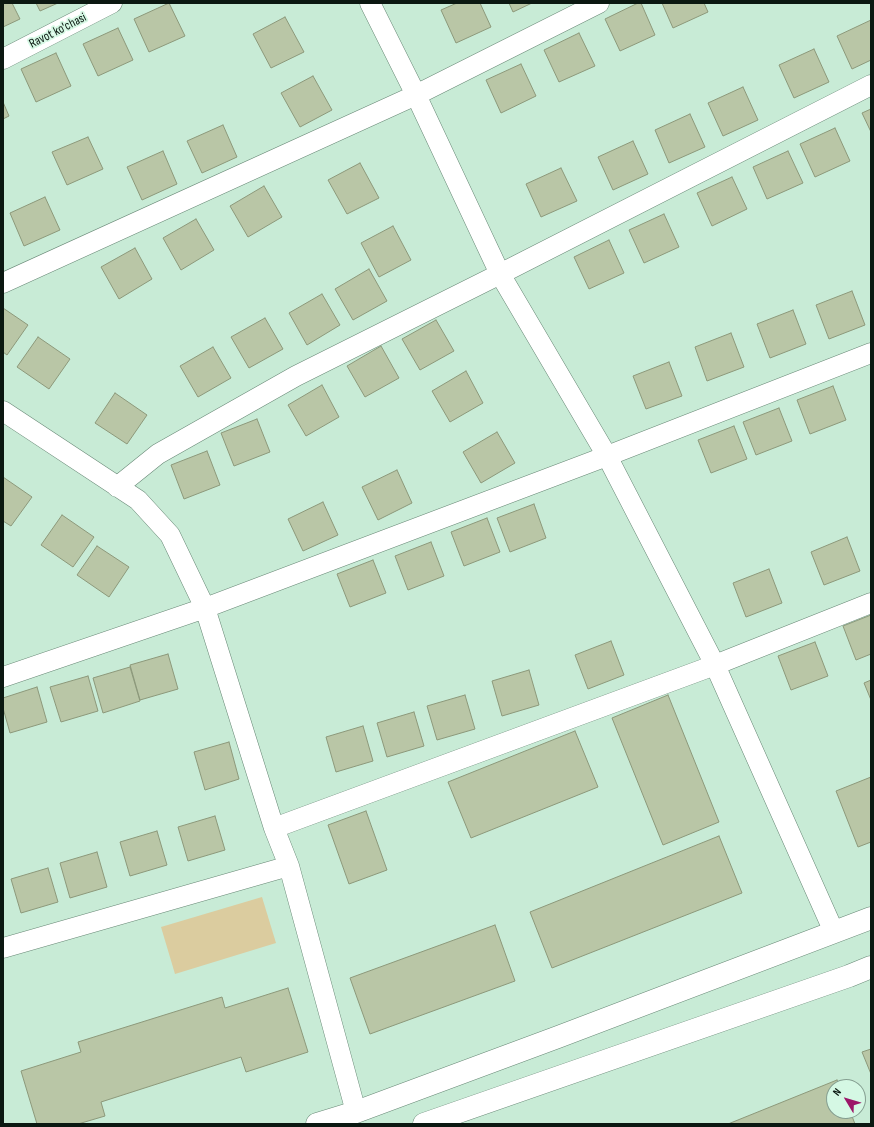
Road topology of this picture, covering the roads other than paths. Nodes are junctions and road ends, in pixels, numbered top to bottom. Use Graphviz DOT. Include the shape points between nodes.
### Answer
graph roads {
  1 [pos="112,3"];
  2 [pos="370,3"];
  3 [pos="599,3"];
  4 [pos="3,59"];
  5 [pos="871,84"];
  6 [pos="416,95"];
  7 [pos="500,274"];
  8 [pos="3,283"];
  9 [pos="871,353"];
  10 [pos="3,412"];
  11 [pos="607,456"];
  12 [pos="117,487"];
  13 [pos="871,603"];
  14 [pos="205,608"];
  15 [pos="715,666"];
  16 [pos="3,677"];
  17 [pos="274,828"];
  18 [pos="289,866"];
  19 [pos="871,918"];
  20 [pos="834,932"];
  21 [pos="3,948"];
  22 [pos="871,967"];
  23 [pos="356,1112"];
  24 [pos="318,1124"];
  25 [pos="424,1124"];
  1 -- 4 [label="street, Ravot ko'chasi"];
  2 -- 6 [label="street"];
  3 -- 6 [label="street"];
  5 -- 7 [label="street"];
  6 -- 7 [label="street"];
  6 -- 8 [label="street"];
  7 -- 11 [label="street"];
  7 -- 12 [label="street" via="296,376 158,454"];
  9 -- 11 [label="street"];
  10 -- 12 [label="street"];
  11 -- 14 [label="street"];
  11 -- 15 [label="street"];
  12 -- 14 [label="street" via="138,500 170,535"];
  13 -- 15 [label="street"];
  14 -- 16 [label="street"];
  14 -- 17 [label="street"];
  15 -- 17 [label="street"];
  15 -- 20 [label="street"];
  17 -- 18 [label="street"];
  18 -- 21 [label="street"];
  18 -- 23 [label="street"];
  19 -- 20 [label="main road"];
  20 -- 23 [label="main road"];
  22 -- 25 [label="main road"];
  23 -- 24 [label="main road"];
}
